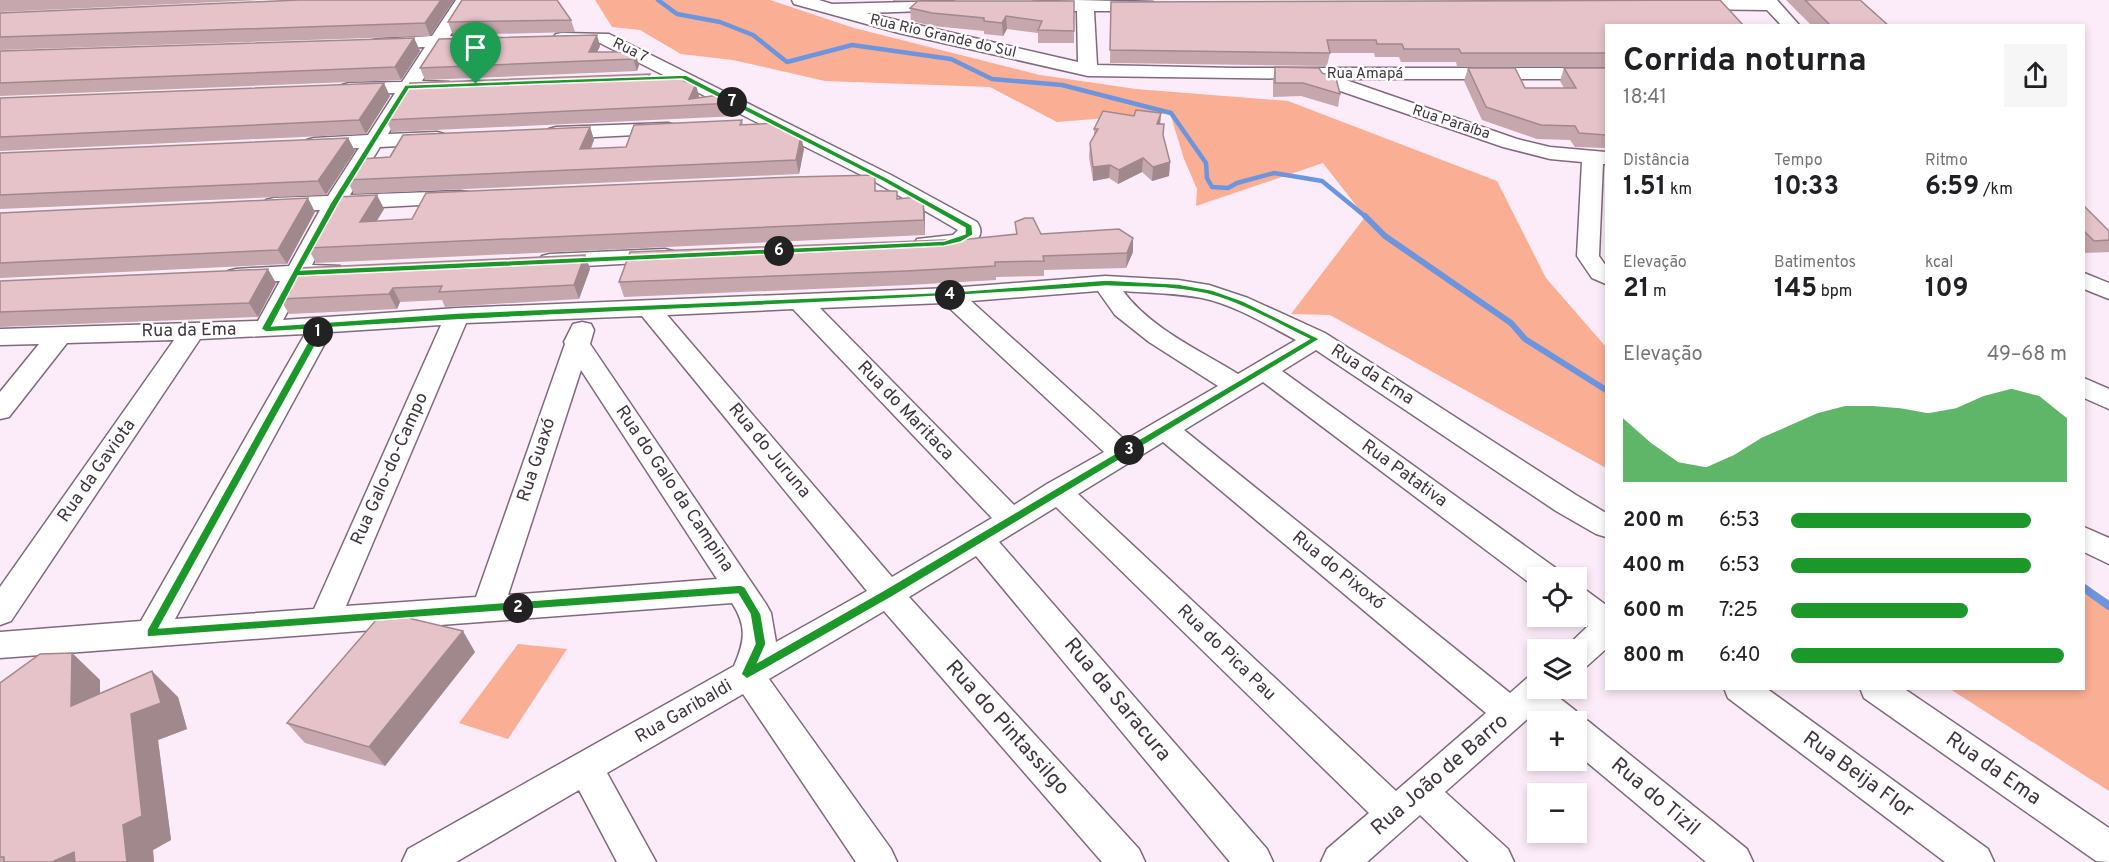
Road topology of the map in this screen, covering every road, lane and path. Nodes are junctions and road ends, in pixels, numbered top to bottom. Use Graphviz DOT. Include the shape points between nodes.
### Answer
graph roads {
  1 [pos="464,0"];
  2 [pos="800,0"];
  3 [pos="1770,2"];
  4 [pos="1085,3"];
  5 [pos="1677,5"];
  6 [pos="970,6"];
  7 [pos="1016,6"];
  8 [pos="1168,6"];
  9 [pos="829,9"];
  10 [pos="1790,24"];
  11 [pos="545,39"];
  12 [pos="487,40"];
  13 [pos="438,42"];
  14 [pos="367,44"];
  15 [pos="1088,70"];
  16 [pos="1605,73"];
  17 [pos="1312,74"];
  18 [pos="683,77"];
  19 [pos="637,78"];
  20 [pos="465,85"];
  21 [pos="407,87"];
  22 [pos="335,90"];
  23 [pos="774,124"];
  24 [pos="739,126"];
  25 [pos="692,128"];
  26 [pos="538,134"];
  27 [pos="456,138"];
  28 [pos="374,141"];
  29 [pos="291,145"];
  30 [pos="1600,158"];
  31 [pos="884,179"];
  32 [pos="837,181"];
  33 [pos="478,196"];
  34 [pos="335,202"];
  35 [pos="251,206"];
  36 [pos="909,245"];
  37 [pos="684,255"];
  38 [pos="531,262"];
  39 [pos="354,270"];
  40 [pos="295,273"];
  41 [pos="1605,276"];
  42 [pos="212,277"];
  43 [pos="2085,280"];
  44 [pos="1106,283"];
  45 [pos="2109,292"];
  46 [pos="950,295"];
  47 [pos="799,301"];
  48 [pos="649,309"];
  49 [pos="590,312"];
  50 [pos="457,316"];
  51 [pos="322,326"];
  52 [pos="266,329"];
  53 [pos="194,330"];
  54 [pos="60,334"];
  55 [pos="0,337"];
  56 [pos="1316,339"];
  57 [pos="576,342"];
  58 [pos="1263,370"];
  59 [pos="1236,385"];
  60 [pos="2085,388"];
  61 [pos="2109,400"];
  62 [pos="0,410"];
  63 [pos="1165,429"];
  64 [pos="1122,453"];
  65 [pos="1057,492"];
  66 [pos="1011,520"];
  67 [pos="1605,525"];
  68 [pos="979,539"];
  69 [pos="2085,539"];
  70 [pos="2109,552"];
  71 [pos="1531,567"];
  72 [pos="741,590"];
  73 [pos="888,594"];
  74 [pos="1587,608"];
  75 [pos="488,610"];
  76 [pos="0,612"];
  77 [pos="1605,621"];
  78 [pos="324,622"];
  79 [pos="1605,631"];
  80 [pos="151,633"];
  81 [pos="0,645"];
  82 [pos="1587,646"];
  83 [pos="747,674"];
  84 [pos="1743,690"];
  85 [pos="1879,690"];
  86 [pos="1527,699"];
  87 [pos="1546,711"];
  88 [pos="1587,741"];
  89 [pos="586,769"];
  90 [pos="1408,804"];
  91 [pos="2109,849"];
  92 [pos="422,862"];
  93 [pos="637,862"];
  94 [pos="878,862"];
  95 [pos="1126,862"];
  96 [pos="1254,862"];
  97 [pos="1340,862"];
  98 [pos="1495,862"];
  99 [pos="1734,862"];
  100 [pos="1975,862"];
  1 -- 13 [label="street"];
  2 -- 9 [label="street, Rua Rio Grande do Sul"];
  3 -- 5 [label="street"];
  3 -- 10 [label="street"];
  4 -- 7 [label="street"];
  4 -- 8 [label="street"];
  4 -- 15 [label="street"];
  6 -- 9 [label="street"];
  9 -- 15 [label="street, Rua Rio Grande do Sul"];
  11 -- 18 [label="street, Rua 7" via="603,38"];
  12 -- 13 [label="street"];
  13 -- 14 [label="street"];
  13 -- 21 [label="street"];
  15 -- 17 [label="street, Rua Amapá"];
  16 -- 17 [label="street, Rua Amapá"];
  17 -- 30 [label="street, Rua Paraíba" via="1510,143 1550,153"];
  18 -- 19 [label="street"];
  18 -- 23 [label="street, Rua 7"];
  20 -- 21 [label="street"];
  21 -- 22 [label="street"];
  21 -- 28 [label="street"];
  23 -- 24 [label="street"];
  23 -- 31 [label="street, Rua 7"];
  25 -- 26 [label="street"];
  27 -- 28 [label="street"];
  28 -- 29 [label="street"];
  28 -- 34 [label="street"];
  30 -- 41 [label="street" via="1588,256"];
  31 -- 32 [label="street"];
  31 -- 36 [label="street, Rua 7" via="969,227 969,235 958,241"];
  33 -- 34 [label="street"];
  34 -- 35 [label="street"];
  34 -- 40 [label="street"];
  37 -- 38 [label="street"];
  39 -- 40 [label="street"];
  40 -- 42 [label="street"];
  40 -- 52 [label="street"];
  43 -- 45 [label="street"];
  44 -- 46 [label="street, Rua da Ema"];
  44 -- 56 [label="street, Rua da Ema" via="1209,292"];
  44 -- 59 [label="street" via="1124,310"];
  46 -- 47 [label="street, Rua da Ema"];
  46 -- 64 [label="street"];
  47 -- 48 [label="street, Rua da Ema"];
  47 -- 66 [label="street, Rua do Maritaca"];
  48 -- 49 [label="street, Rua da Ema"];
  48 -- 73 [label="street, Rua do Juruna"];
  49 -- 50 [label="street, Rua da Ema"];
  49 -- 57 [label="street, Rua Guaxó"];
  50 -- 51 [label="street, Rua da Ema"];
  50 -- 78 [label="street, Rua Galo-do-Campo"];
  51 -- 52 [label="street, Rua da Ema"];
  51 -- 80 [label="street"];
  52 -- 53 [label="street, Rua da Ema"];
  53 -- 54 [label="street, Rua da Ema"];
  53 -- 76 [label="street, Rua da Gaviota"];
  54 -- 55 [label="street, Rua da Ema"];
  54 -- 62 [label="street"];
  56 -- 58 [label="street, Rua Garibaldi"];
  56 -- 67 [label="street, Rua da Ema"];
  57 -- 72 [label="street, Rua do Galo da Campina"];
  57 -- 75 [label="street, Rua Guaxó"];
  58 -- 59 [label="street, Rua Garibaldi"];
  58 -- 71 [label="street, Rua Patativa"];
  59 -- 63 [label="street, Rua Garibaldi"];
  60 -- 61 [label="street"];
  63 -- 64 [label="street, Rua Garibaldi"];
  63 -- 86 [label="street, Rua do Pixoxó"];
  64 -- 65 [label="street, Rua Garibaldi"];
  65 -- 66 [label="street, Rua Garibaldi"];
  65 -- 90 [label="street, Rua do Pica Pau"];
  66 -- 68 [label="street, Rua Garibaldi"];
  68 -- 73 [label="street, Rua Garibaldi"];
  68 -- 96 [label="street, Rua da Saracura"];
  69 -- 70 [label="street"];
  72 -- 75 [label="street"];
  72 -- 83 [label="street, Rua do Galo da Campina" via="755,614 760,644"];
  73 -- 83 [label="street, Rua Garibaldi"];
  73 -- 95 [label="street, Rua do Pintassilgo"];
  74 -- 77 [label="street"];
  75 -- 78 [label="street"];
  78 -- 80 [label="street"];
  79 -- 82 [label="street"];
  80 -- 81 [label="street"];
  83 -- 89 [label="street, Rua Garibaldi"];
  83 -- 94 [label="street"];
  84 -- 100 [label="street, Rua Beija Flor"];
  85 -- 91 [label="street, Rua da Ema"];
  86 -- 87 [label="street"];
  86 -- 90 [label="street, Rua João de Barro"];
  88 -- 99 [label="street, Rua do Tizil"];
  89 -- 92 [label="street, Rua Garibaldi"];
  89 -- 93 [label="street"];
  90 -- 97 [label="street, Rua João de Barro"];
  90 -- 98 [label="street, Rua do Pica Pau"];
}
